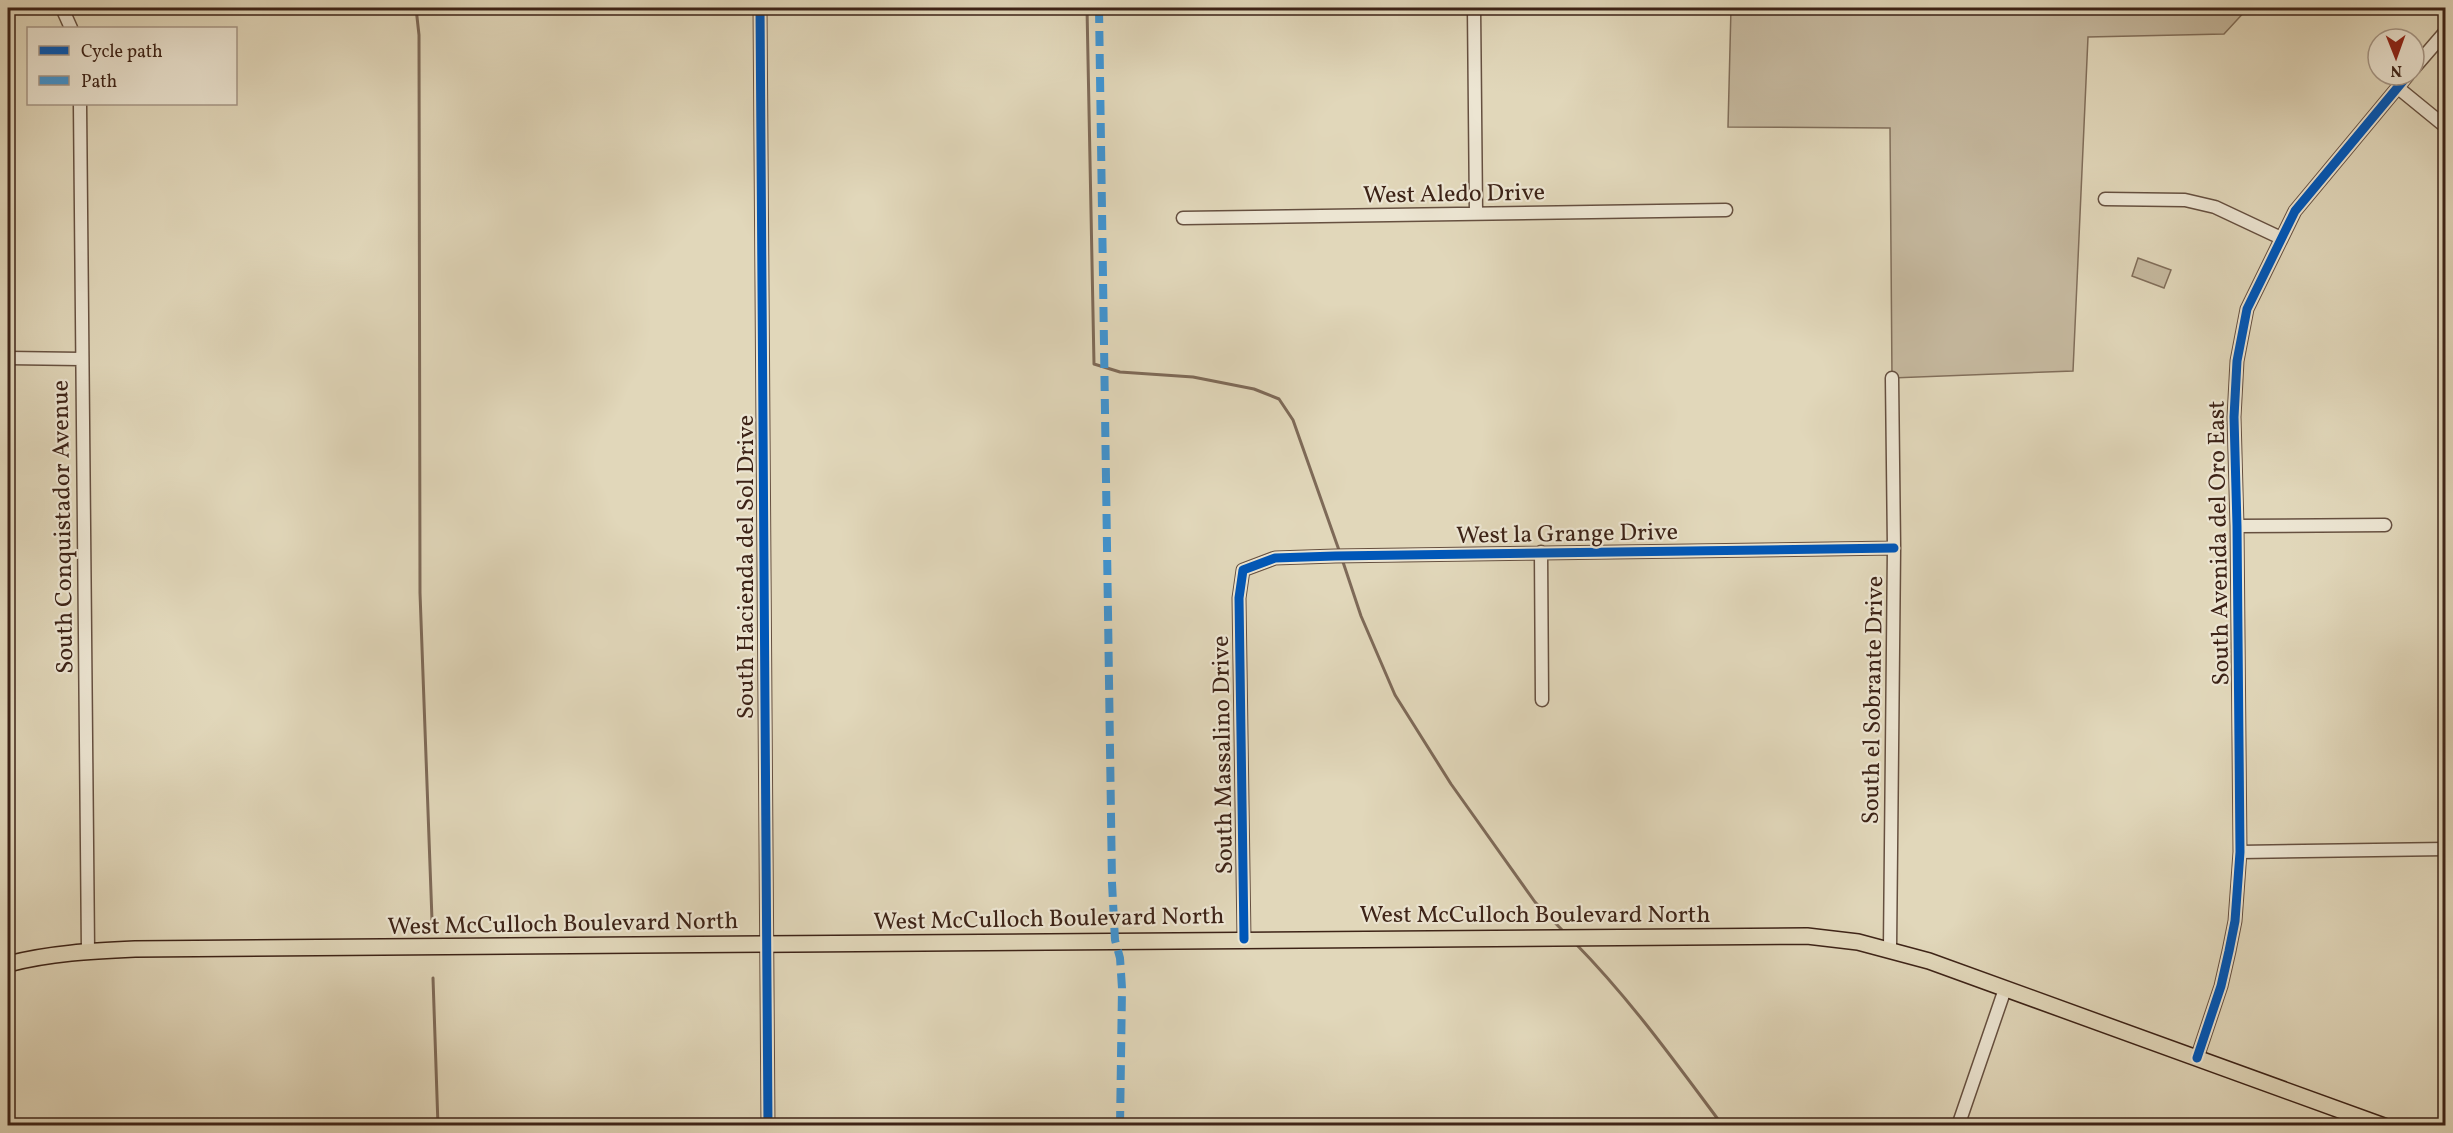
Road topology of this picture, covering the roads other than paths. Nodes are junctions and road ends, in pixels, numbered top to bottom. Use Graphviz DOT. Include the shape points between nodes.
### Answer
graph roads {
  1 [pos="62,8"];
  2 [pos="760,8"];
  3 [pos="1474,8"];
  4 [pos="71,27"];
  5 [pos="2445,32"];
  6 [pos="2426,54"];
  7 [pos="2397,87"];
  8 [pos="80,105"];
  9 [pos="2445,127"];
  10 [pos="2105,199"];
  11 [pos="1726,210"];
  12 [pos="1476,213"];
  13 [pos="1183,218"];
  14 [pos="2281,238"];
  15 [pos="8,358"];
  16 [pos="81,358"];
  17 [pos="1892,378"];
  18 [pos="2385,525"];
  19 [pos="2237,526"];
  20 [pos="1894,548"];
  21 [pos="1541,552"];
  22 [pos="1243,570"];
  23 [pos="1542,700"];
  24 [pos="2445,849"];
  25 [pos="2240,852"];
  26 [pos="1244,939"];
  27 [pos="767,944"];
  28 [pos="1890,949"];
  29 [pos="88,951"];
  30 [pos="8,964"];
  31 [pos="2006,989"];
  32 [pos="2197,1058"];
  33 [pos="768,1125"];
  34 [pos="1958,1125"];
  35 [pos="2384,1125"];
  1 -- 4 [label="street"];
  2 -- 27 [label="street, South Hacienda del Sol Drive"];
  3 -- 12 [label="street"];
  5 -- 6 [label="street"];
  7 -- 9 [label="street"];
  7 -- 14 [label="street, South Avenida del Oro East" via="2295,211"];
  8 -- 16 [label="street, South Conquistador Avenue"];
  10 -- 14 [label="street" via="2185,200 2215,207"];
  11 -- 12 [label="street, West Aledo Drive"];
  12 -- 13 [label="street, West Aledo Drive"];
  14 -- 19 [label="street, South Avenida del Oro East" via="2247,309 2237,361"];
  15 -- 16 [label="street"];
  16 -- 29 [label="street, South Conquistador Avenue"];
  17 -- 20 [label="street, South el Sobrante Drive"];
  18 -- 19 [label="street"];
  19 -- 25 [label="street, South Avenida del Oro East"];
  20 -- 21 [label="street, West la Grange Drive"];
  20 -- 28 [label="street, South el Sobrante Drive"];
  21 -- 22 [label="street, West la Grange Drive" via="1275,558"];
  21 -- 23 [label="street"];
  22 -- 26 [label="street, South Massalino Drive" via="1239,598"];
  24 -- 25 [label="street"];
  25 -- 32 [label="street, South Avenida del Oro East" via="2229,951"];
  26 -- 27 [label="main road, West McCulloch Boulevard North"];
  26 -- 28 [label="main road, West McCulloch Boulevard North" via="1782,934 1833,938"];
  27 -- 29 [label="main road, West McCulloch Boulevard North"];
  27 -- 33 [label="street, South Hacienda del Sol Drive"];
  28 -- 31 [label="main road, West McCulloch Boulevard North"];
  29 -- 30 [label="main road, West McCulloch Boulevard North"];
  31 -- 32 [label="main road, West McCulloch Boulevard North"];
  31 -- 34 [label="street"];
  32 -- 35 [label="main road, West McCulloch Boulevard North"];
}
